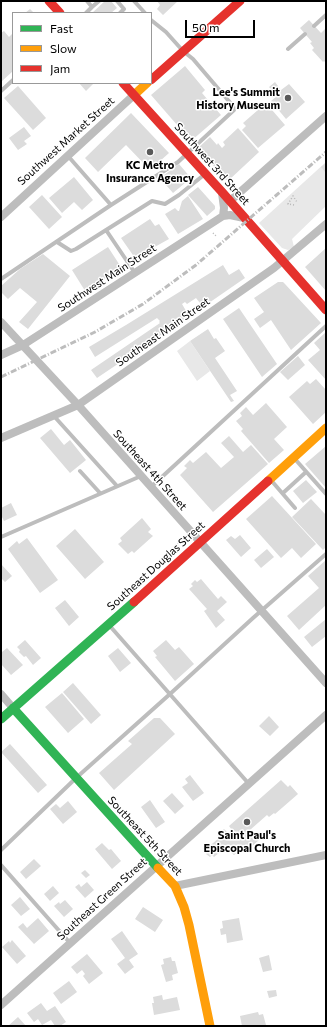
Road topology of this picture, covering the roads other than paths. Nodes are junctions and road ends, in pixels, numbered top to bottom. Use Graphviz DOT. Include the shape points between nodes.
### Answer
graph roads {
  1 [pos="49,1"];
  2 [pos="86,1"];
  3 [pos="99,1"];
  4 [pos="117,1"];
  5 [pos="134,1"];
  6 [pos="240,1"];
  7 [pos="92,7"];
  8 [pos="59,12"];
  9 [pos="87,12"];
  10 [pos="121,12"];
  11 [pos="144,12"];
  12 [pos="326,15"];
  13 [pos="152,21"];
  14 [pos="314,26"];
  15 [pos="305,34"];
  16 [pos="288,49"];
  17 [pos="183,51"];
  18 [pos="152,79"];
  19 [pos="12,81"];
  20 [pos="123,84"];
  21 [pos="147,84"];
  22 [pos="1,91"];
  23 [pos="134,95"];
  24 [pos="326,116"];
  25 [pos="187,154"];
  26 [pos="68,156"];
  27 [pos="205,173"];
  28 [pos="222,192"];
  29 [pos="230,201"];
  30 [pos="111,205"];
  31 [pos="223,216"];
  32 [pos="1,217"];
  33 [pos="244,218"];
  34 [pos="326,224"];
  35 [pos="106,230"];
  36 [pos="57,242"];
  37 [pos="283,262"];
  38 [pos="135,273"];
  39 [pos="1,279"];
  40 [pos="326,310"];
  41 [pos="1,322"];
  42 [pos="326,326"];
  43 [pos="23,345"];
  44 [pos="1,355"];
  45 [pos="78,405"];
  46 [pos="53,415"];
  47 [pos="326,428"];
  48 [pos="1,438"];
  49 [pos="294,458"];
  50 [pos="80,471"];
  51 [pos="306,472"];
  52 [pos="141,476"];
  53 [pos="270,479"];
  54 [pos="117,486"];
  55 [pos="151,487"];
  56 [pos="100,493"];
  57 [pos="282,493"];
  58 [pos="326,494"];
  59 [pos="295,508"];
  60 [pos="1,537"];
  61 [pos="200,543"];
  62 [pos="326,554"];
  63 [pos="261,611"];
  64 [pos="108,625"];
  65 [pos="326,683"];
  66 [pos="1,694"];
  67 [pos="170,694"];
  68 [pos="13,708"];
  69 [pos="326,715"];
  70 [pos="1,719"];
  71 [pos="76,778"];
  72 [pos="249,784"];
  73 [pos="1,850"];
  74 [pos="326,855"];
  75 [pos="1,865"];
  76 [pos="156,866"];
  77 [pos="175,886"];
  78 [pos="70,943"];
  79 [pos="1,1005"];
  80 [pos="210,1026"];
  1 -- 8 [label="street"];
  2 -- 7 [label="lane"];
  3 -- 7 [label="lane"];
  4 -- 10 [label="lane" via="124,9"];
  5 -- 11 [label="lane"];
  6 -- 17 [label="street"];
  7 -- 9 [label="lane"];
  12 -- 14 [label="lane"];
  13 -- 17 [label="lane"];
  15 -- 16 [label="lane"];
  17 -- 18 [label="street"];
  17 -- 25 [label="lane" via="193,59 234,110"];
  19 -- 22 [label="lane"];
  20 -- 23 [label="street, Southwest 3rd Street"];
  21 -- 23 [label="street, Southwest Market Street"];
  23 -- 25 [label="street, Southwest 3rd Street"];
  23 -- 26 [label="street, Southwest Market Street"];
  24 -- 29 [label="street"];
  25 -- 27 [label="street, Southwest 3rd Street"];
  25 -- 30 [label="lane"];
  26 -- 30 [label="lane"];
  26 -- 32 [label="street, Southwest Market Street"];
  27 -- 28 [label="street, Southwest 3rd Street"];
  27 -- 35 [label="lane" via="165,204 152,201"];
  28 -- 29 [label="street, Southwest 3rd Street"];
  28 -- 31 [label="street"];
  29 -- 33 [label="street, Southwest 3rd Street"];
  30 -- 36 [label="lane"];
  31 -- 33 [label="street"];
  31 -- 38 [label="street, Southwest Main Street"];
  33 -- 37 [label="street, Southwest 3rd Street"];
  34 -- 37 [label="street, Southeast Main Street"];
  35 -- 36 [label="lane" via="70,251"];
  35 -- 38 [label="lane"];
  36 -- 39 [label="lane"];
  37 -- 40 [label="street, Southwest 3rd Street"];
  37 -- 45 [label="street, Southeast Main Street"];
  38 -- 43 [label="street, Southwest Main Street"];
  41 -- 43 [label="street, Southeast 4th Street"];
  42 -- 55 [label="lane"];
  43 -- 44 [label="street, Southwest Main Street"];
  43 -- 45 [label="street, Southeast 4th Street"];
  45 -- 46 [label="street, Southeast Main Street"];
  45 -- 52 [label="street, Southeast 4th Street"];
  46 -- 48 [label="street, Southeast Main Street"];
  46 -- 54 [label="lane"];
  47 -- 49 [label="street, Southeast Douglas Street"];
  49 -- 51 [label="lane"];
  49 -- 53 [label="street, Southeast Douglas Street"];
  50 -- 56 [label="lane"];
  51 -- 57 [label="lane"];
  51 -- 58 [label="lane"];
  52 -- 54 [label="lane"];
  52 -- 55 [label="street, Southeast 4th Street"];
  53 -- 57 [label="lane"];
  53 -- 61 [label="street, Southeast Douglas Street"];
  54 -- 56 [label="lane"];
  55 -- 61 [label="street, Southeast 4th Street"];
  56 -- 60 [label="lane"];
  57 -- 59 [label="lane"];
  61 -- 63 [label="street, Southeast 4th Street"];
  61 -- 64 [label="street, Southeast Douglas Street"];
  62 -- 63 [label="lane"];
  63 -- 65 [label="street, Southeast 4th Street"];
  63 -- 67 [label="lane"];
  64 -- 67 [label="lane"];
  64 -- 68 [label="street, Southeast Douglas Street"];
  66 -- 68 [label="street, Southeast 5th Street"];
  67 -- 71 [label="lane"];
  67 -- 72 [label="lane"];
  68 -- 70 [label="street, Southeast Douglas Street"];
  68 -- 71 [label="street, Southeast 5th Street"];
  69 -- 72 [label="street, Southeast Green Street"];
  71 -- 73 [label="lane"];
  71 -- 76 [label="street, Southeast 5th Street"];
  72 -- 76 [label="street, Southeast Green Street"];
  74 -- 77 [label="street"];
  75 -- 78 [label="lane"];
  76 -- 77 [label="street, Southeast 5th Street"];
  76 -- 78 [label="street, Southeast Green Street"];
  77 -- 80 [label="street, Southeast 5th Street" via="189,926"];
  78 -- 79 [label="street, Southeast Green Street"];
}
